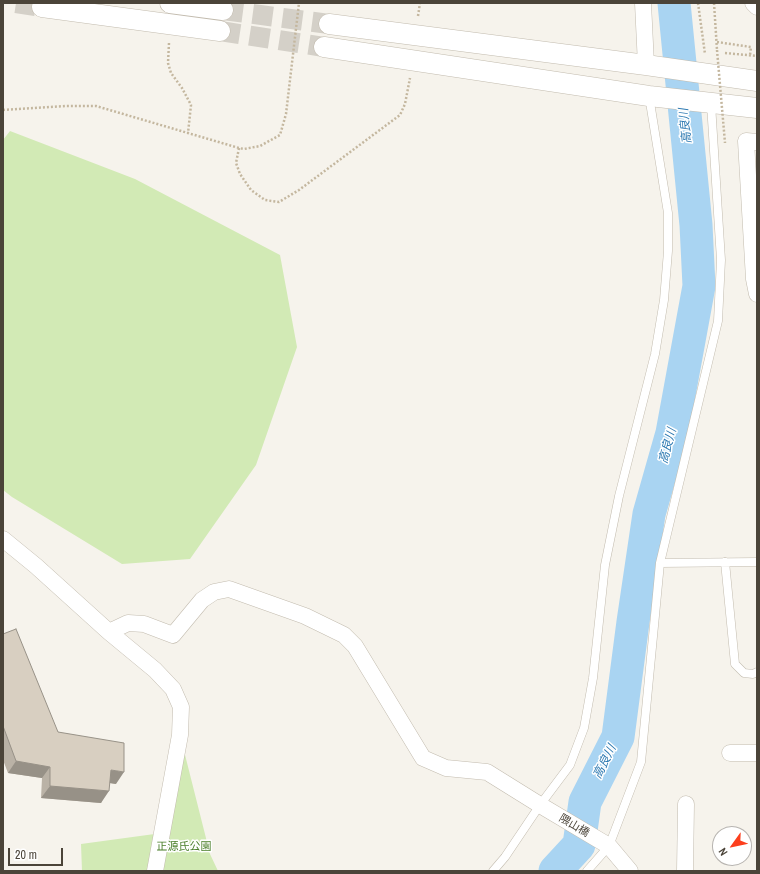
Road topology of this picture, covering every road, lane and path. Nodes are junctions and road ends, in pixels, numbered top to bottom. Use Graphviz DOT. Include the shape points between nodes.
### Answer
graph roads {
  1 [pos="170,3"];
  2 [pos="298,3"];
  3 [pos="420,3"];
  4 [pos="643,3"];
  5 [pos="698,3"];
  6 [pos="714,3"];
  7 [pos="753,3"];
  8 [pos="42,7"];
  9 [pos="757,7"];
  10 [pos="223,10"];
  11 [pos="417,18"];
  12 [pos="329,24"];
  13 [pos="220,31"];
  14 [pos="169,41"];
  15 [pos="717,42"];
  16 [pos="324,47"];
  17 [pos="725,52"];
  18 [pos="750,55"];
  19 [pos="757,56"];
  20 [pos="646,65"];
  21 [pos="708,74"];
  22 [pos="410,75"];
  23 [pos="757,81"];
  24 [pos="649,96"];
  25 [pos="711,103"];
  26 [pos="757,108"];
  27 [pos="3,110"];
  28 [pos="188,133"];
  29 [pos="757,142"];
  30 [pos="725,143"];
  31 [pos="239,148"];
  32 [pos="757,294"];
  33 [pos="3,539"];
  34 [pos="725,562"];
  35 [pos="757,562"];
  36 [pos="660,563"];
  37 [pos="109,632"];
  38 [pos="757,672"];
  39 [pos="730,753"];
  40 [pos="757,753"];
  41 [pos="686,804"];
  42 [pos="540,805"];
  43 [pos="609,846"];
  44 [pos="156,871"];
  45 [pos="493,871"];
  46 [pos="587,871"];
  47 [pos="630,871"];
  48 [pos="685,871"];
  1 -- 10 [label="street"];
  2 -- 31 [label="path" via="286,114 280,135 260,146"];
  3 -- 11 [label="path"];
  4 -- 20 [label="street"];
  5 -- 21 [label="path"];
  6 -- 15 [label="path"];
  7 -- 9 [label="street"];
  8 -- 13 [label="street"];
  12 -- 20 [label="street"];
  14 -- 28 [label="path" via="168,63 171,73 191,105"];
  15 -- 18 [label="path" via="751,47"];
  15 -- 30 [label="path, bridge"];
  16 -- 24 [label="street"];
  17 -- 18 [label="path"];
  18 -- 19 [label="path"];
  20 -- 21 [label="street"];
  21 -- 23 [label="street"];
  22 -- 31 [label="path" via="405,104 400,115 279,202 265,200 251,190 236,163"];
  24 -- 25 [label="street"];
  24 -- 42 [label="lane" via="668,213 664,300 655,354 622,482 605,565 593,678 584,728 570,765"];
  25 -- 26 [label="street"];
  25 -- 36 [label="lane" via="721,260 718,321"];
  27 -- 28 [label="path" via="96,106"];
  28 -- 31 [label="path"];
  29 -- 32 [label="street" via="746,141"];
  33 -- 37 [label="street"];
  34 -- 35 [label="lane"];
  34 -- 36 [label="lane"];
  34 -- 38 [label="lane" via="735,664 744,673"];
  36 -- 43 [label="lane" via="640,762"];
  37 -- 42 [label="street, 隈山橋" via="128,623 144,624 173,635 202,600 214,592 229,589 305,616 344,635 355,646 423,758 446,768 487,772"];
  37 -- 44 [label="street" via="155,670 173,689 181,706 180,735"];
  39 -- 40 [label="street"];
  41 -- 48 [label="street"];
  42 -- 43 [label="street, 隈山橋"];
  42 -- 45 [label="lane"];
  43 -- 46 [label="lane"];
  43 -- 47 [label="street, 隈山橋"];
}
